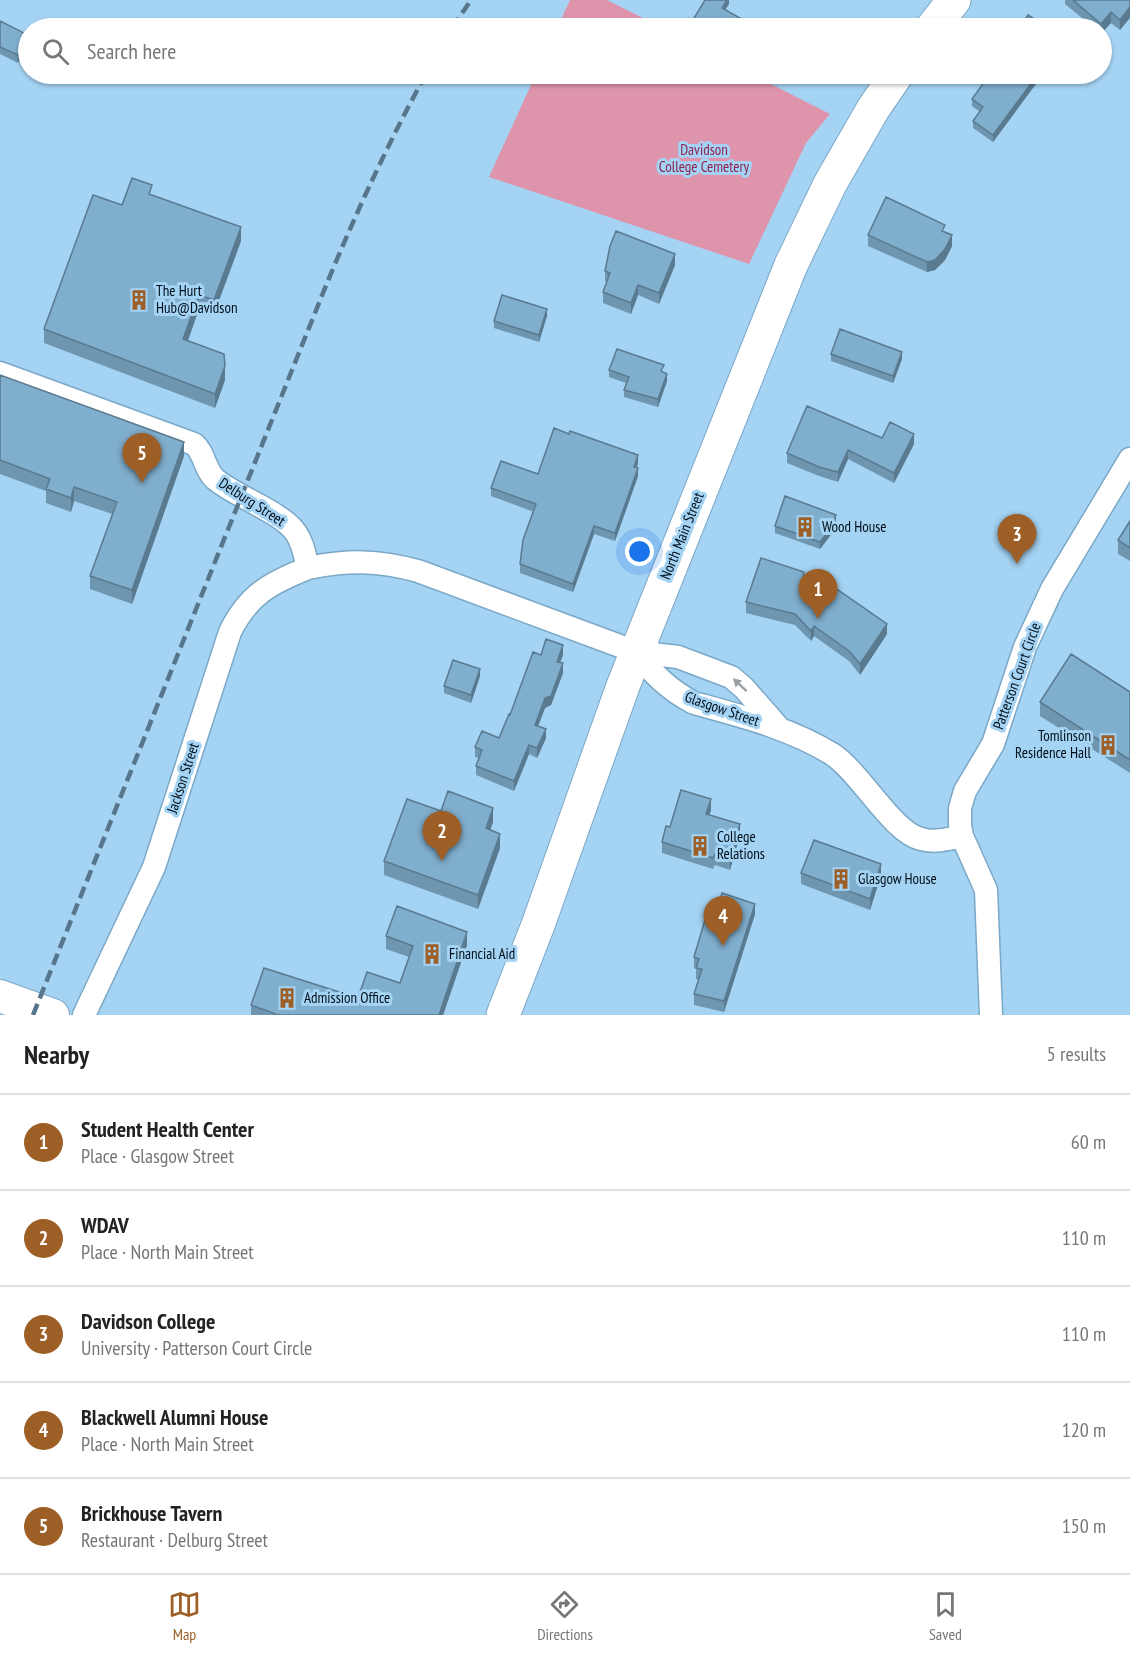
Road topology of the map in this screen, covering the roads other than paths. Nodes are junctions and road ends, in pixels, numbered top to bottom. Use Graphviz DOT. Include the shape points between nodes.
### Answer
graph roads {
  1 [pos="954,0"];
  2 [pos="940,18"];
  3 [pos="890,84"];
  4 [pos="0,373"];
  5 [pos="1130,459"];
  6 [pos="308,568"];
  7 [pos="636,652"];
  8 [pos="779,728"];
  9 [pos="962,836"];
  10 [pos="0,996"];
  11 [pos="53,1015"];
  12 [pos="84,1015"];
  13 [pos="503,1015"];
  14 [pos="991,1015"];
  1 -- 2 [label="main road"];
  3 -- 7 [label="main road, North Main Street" via="830,184 791,265"];
  4 -- 6 [label="street, Delburg Street" via="194,444 200,448 214,478 296,532"];
  5 -- 9 [label="street, Patterson Court Circle" via="1052,589 1025,647 993,744 964,790 960,808"];
  6 -- 7 [label="street" via="355,561 398,566"];
  6 -- 12 [label="street, Jackson Street" via="261,591 238,616 154,867"];
  7 -- 8 [label="street, Glasgow Street" via="659,680 694,703"];
  8 -- 7 [label="street, Glasgow Street, one-way" via="731,677 678,657"];
  7 -- 13 [label="main road, North Main Street"];
  8 -- 9 [label="street, Glasgow Street" via="842,761 907,833 921,840"];
  9 -- 14 [label="street" via="986,890"];
  10 -- 11 [label="main road"];
}
